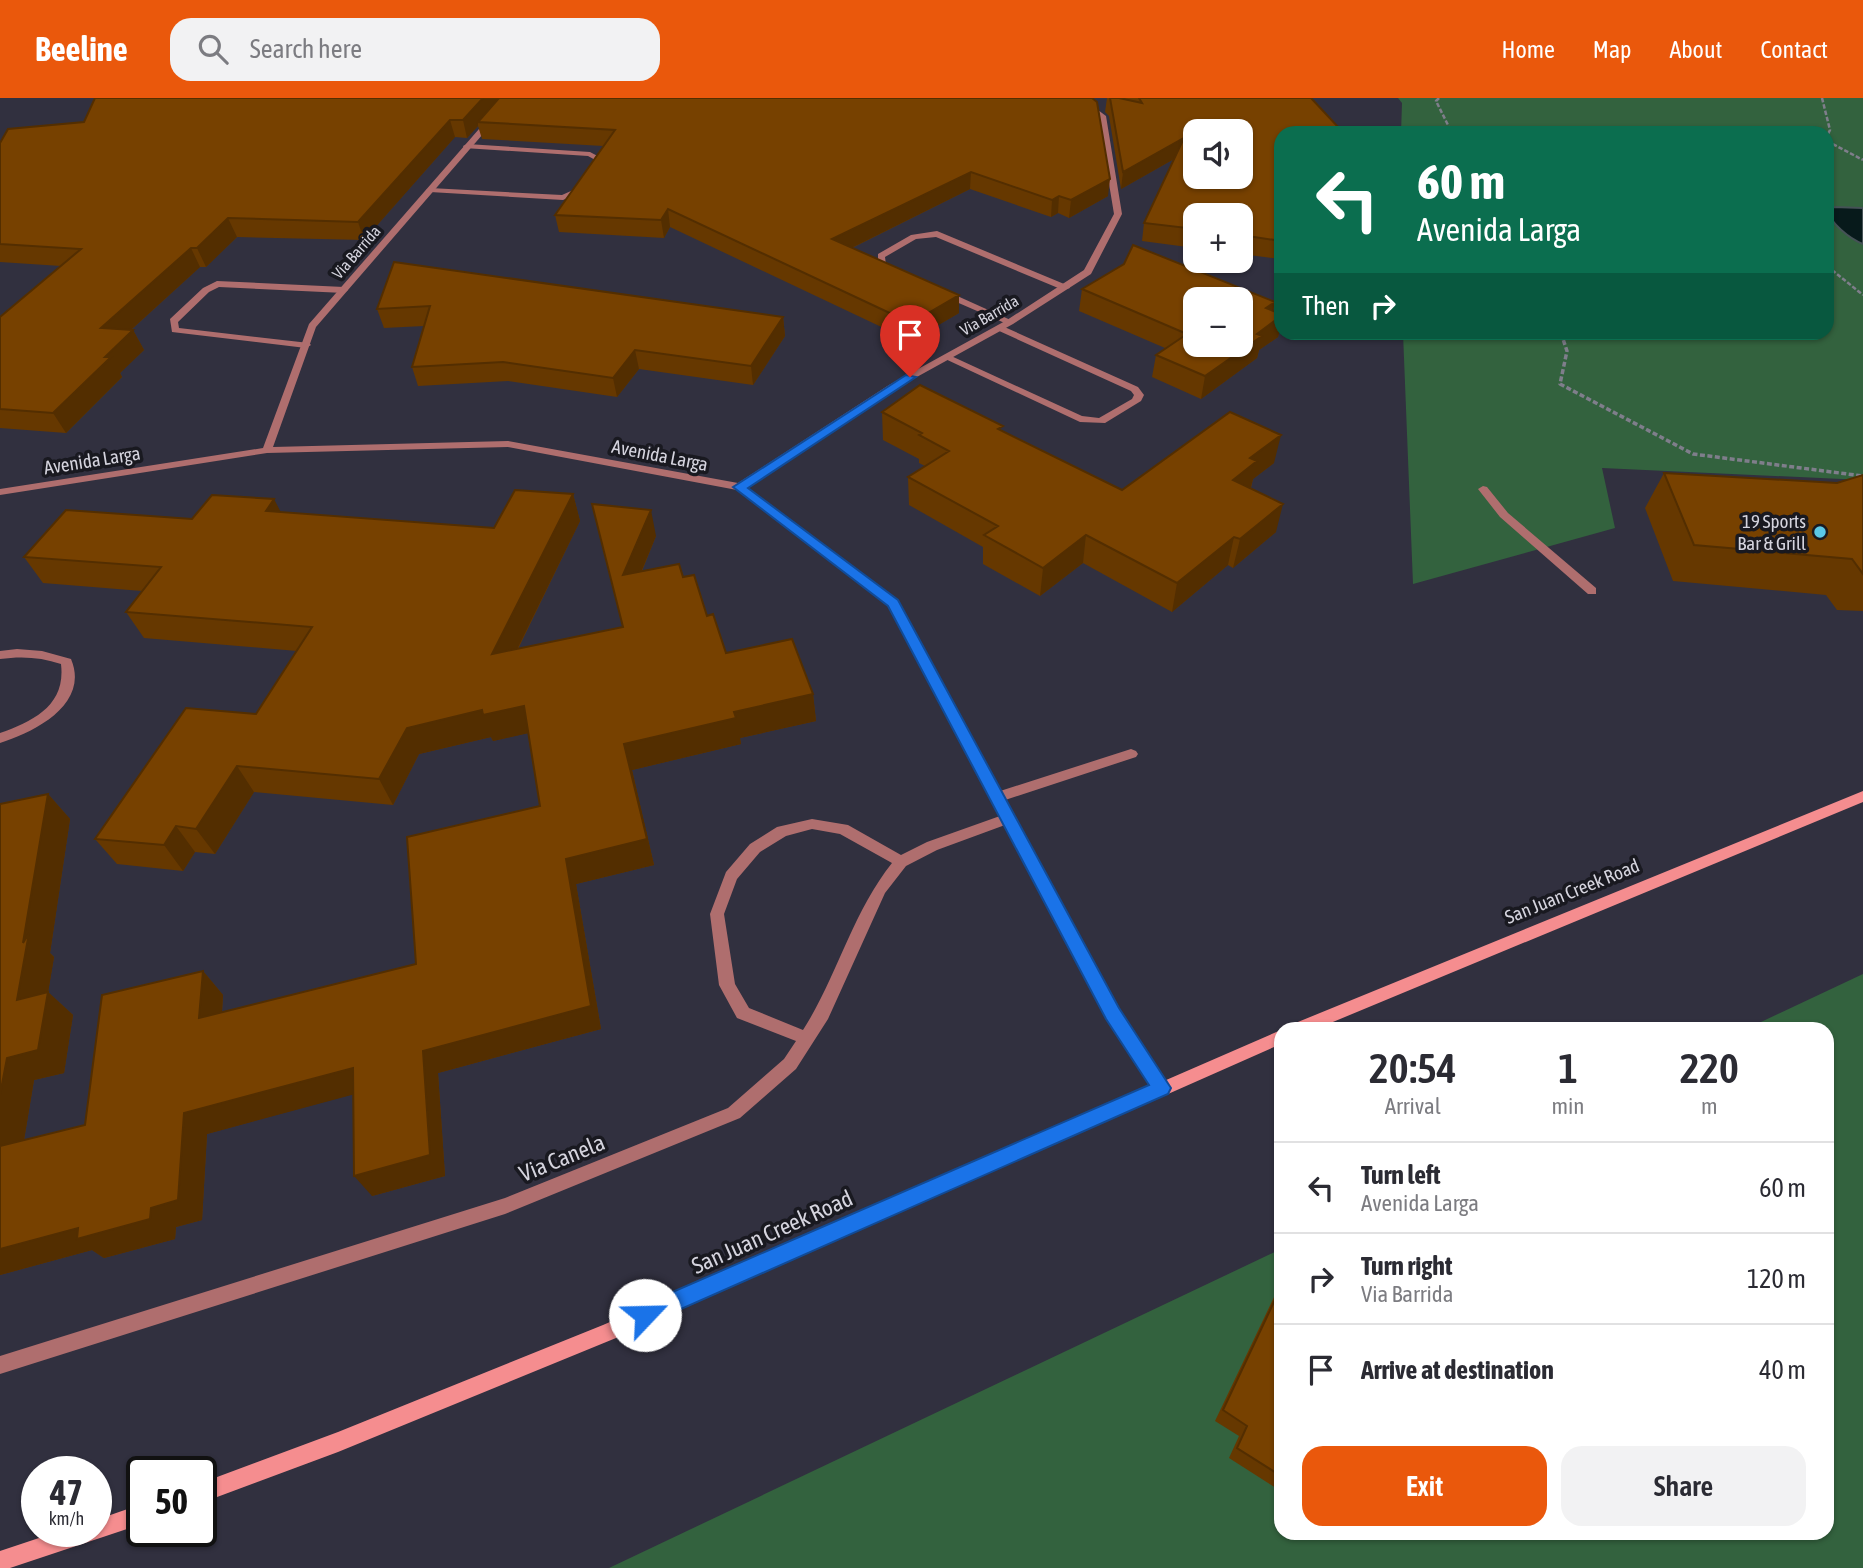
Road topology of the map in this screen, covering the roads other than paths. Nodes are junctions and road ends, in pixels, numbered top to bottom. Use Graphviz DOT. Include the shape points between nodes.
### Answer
graph roads {
  1 [pos="510,98"];
  2 [pos="1077,98"];
  3 [pos="467,146"];
  4 [pos="430,190"];
  5 [pos="908,277"];
  6 [pos="934,288"];
  7 [pos="1066,288"];
  8 [pos="344,290"];
  9 [pos="1010,322"];
  10 [pos="1000,328"];
  11 [pos="306,345"];
  12 [pos="946,358"];
  13 [pos="267,450"];
  14 [pos="740,487"];
  15 [pos="1483,489"];
  16 [pos="0,492"];
  17 [pos="1592,592"];
  18 [pos="0,655"];
  19 [pos="0,738"];
  20 [pos="1131,754"];
  21 [pos="1863,796"];
  22 [pos="999,797"];
  23 [pos="1010,818"];
  24 [pos="901,862"];
  25 [pos="1316,1022"];
  26 [pos="806,1038"];
  27 [pos="1274,1040"];
  28 [pos="1161,1088"];
  29 [pos="0,1365"];
  30 [pos="217,1487"];
  31 [pos="44,1547"];
  32 [pos="0,1561"];
  1 -- 3 [label="street, Via Barrida"];
  2 -- 7 [label="street, Via Barrida" via="1102,116 1118,214 1088,272"];
  3 -- 4 [label="street, Via Barrida"];
  3 -- 4 [label="street" via="590,154 603,161 581,192 563,198"];
  4 -- 8 [label="street, Via Barrida"];
  5 -- 7 [label="street" via="883,265 881,256 914,237 937,234"];
  6 -- 9 [label="street"];
  7 -- 9 [label="street, Via Barrida"];
  8 -- 11 [label="street, Via Barrida" via="312,326"];
  8 -- 11 [label="street" via="217,284 173,321 175,330 198,335"];
  9 -- 10 [label="street, Via Barrida"];
  10 -- 12 [label="street, Via Barrida"];
  10 -- 12 [label="street" via="1135,388 1136,401 1101,421 1080,419"];
  11 -- 13 [label="street, Via Barrida"];
  12 -- 14 [label="street, Via Barrida" via="892,387"];
  13 -- 14 [label="street, Avenida Larga" via="508,444"];
  13 -- 16 [label="street, Avenida Larga"];
  14 -- 22 [label="street, Avenida Larga" via="893,604"];
  15 -- 17 [label="street" via="1504,515"];
  18 -- 19 [label="street" via="49,655 67,662 71,677 64,699 40,720"];
  20 -- 22 [label="street"];
  21 -- 25 [label="main road, San Juan Creek Road"];
  22 -- 23 [label="street, Avenida Larga"];
  23 -- 24 [label="street, Via Canela"];
  23 -- 28 [label="street, Avenida Larga" via="1113,1013"];
  24 -- 26 [label="street, Via Canela" via="879,890 822,1014"];
  24 -- 26 [label="street" via="843,829 812,824 773,836 755,848 731,876 717,914 727,985 743,1013"];
  26 -- 29 [label="street, Via Canela" via="790,1064 734,1113 505,1206"];
  27 -- 28 [label="main road, San Juan Creek Road"];
  28 -- 30 [label="main road, San Juan Creek Road" via="502,1377"];
  31 -- 32 [label="main road"];
}
